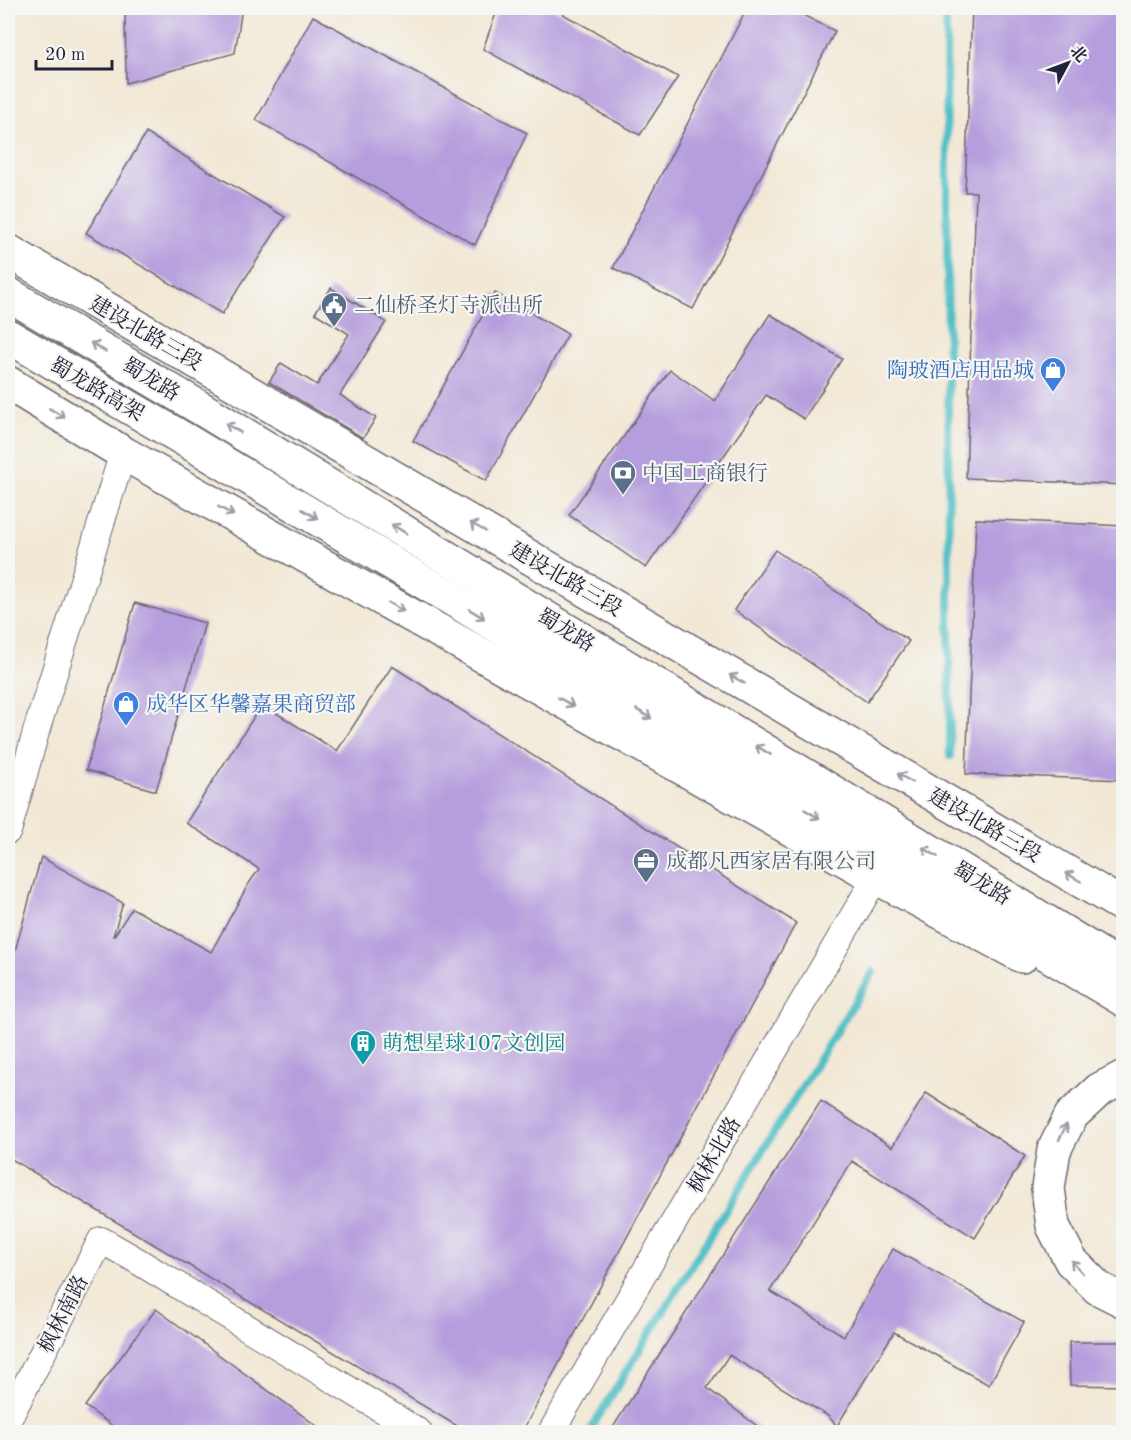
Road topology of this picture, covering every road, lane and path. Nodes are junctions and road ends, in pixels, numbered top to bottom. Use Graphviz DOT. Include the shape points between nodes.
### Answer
graph roads {
  1 [pos="8,251"];
  2 [pos="8,294"];
  3 [pos="8,336"];
  4 [pos="8,382"];
  5 [pos="187,441"];
  6 [pos="123,453"];
  7 [pos="8,831"];
  8 [pos="876,877"];
  9 [pos="1124,906"];
  10 [pos="1124,969"];
  11 [pos="1124,1000"];
  12 [pos="1124,1011"];
  13 [pos="1124,1077"];
  14 [pos="1124,1301"];
  15 [pos="8,1420"];
  16 [pos="418,1432"];
  17 [pos="551,1432"];
  9 -- 1 [label="main road, 建设北路三段, one-way"];
  10 -- 2 [label="main road, 蜀龙路, one-way"];
  3 -- 5 [label="main road, 蜀龙路高架"];
  4 -- 6 [label="main road, one-way"];
  5 -- 11 [label="main road, 蜀龙路, one-way"];
  6 -- 7 [label="street"];
  6 -- 8 [label="main road, one-way"];
  8 -- 12 [label="main road"];
  8 -- 17 [label="street, 枫林北路"];
  14 -- 13 [label="main road, one-way" via="1098,1288 1071,1261 1053,1226 1048,1188 1054,1150 1071,1116 1099,1090"];
  15 -- 16 [label="street, 枫林南路" via="101,1240"];
}
